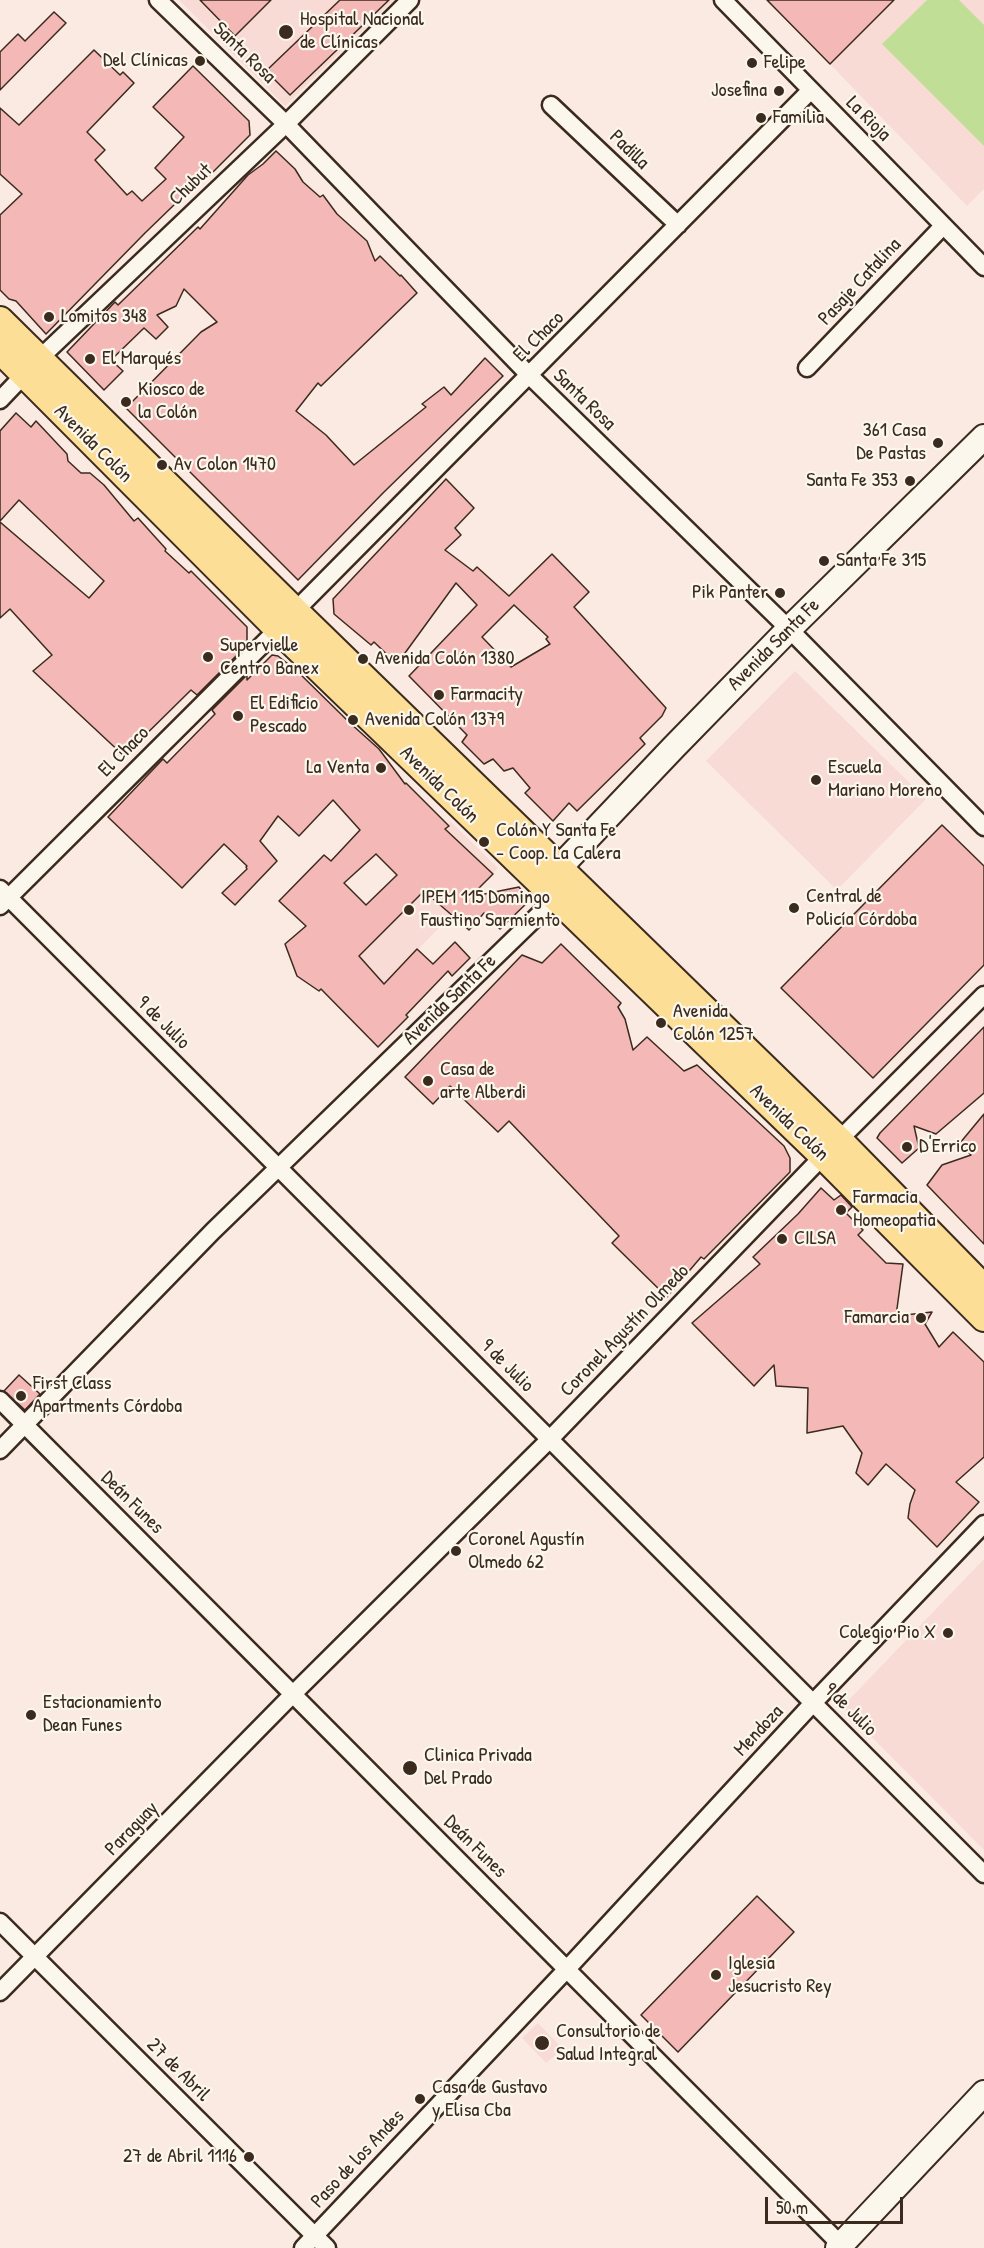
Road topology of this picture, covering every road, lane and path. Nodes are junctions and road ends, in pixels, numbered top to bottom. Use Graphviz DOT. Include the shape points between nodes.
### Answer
graph roads {
  1 [pos="158,0"];
  2 [pos="411,0"];
  3 [pos="723,0"];
  4 [pos="810,91"];
  5 [pos="551,105"];
  6 [pos="286,124"];
  7 [pos="678,225"];
  8 [pos="943,225"];
  9 [pos="984,267"];
  10 [pos="0,320"];
  11 [pos="0,350"];
  12 [pos="32,367"];
  13 [pos="807,368"];
  14 [pos="530,376"];
  15 [pos="0,400"];
  16 [pos="984,437"];
  17 [pos="287,620"];
  18 [pos="789,629"];
  19 [pos="984,827"];
  20 [pos="560,867"];
  21 [pos="3,897"];
  22 [pos="556,897"];
  23 [pos="984,995"];
  24 [pos="831,1148"];
  25 [pos="278,1167"];
  26 [pos="984,1288"];
  27 [pos="984,1318"];
  28 [pos="0,1400"];
  29 [pos="25,1425"];
  30 [pos="550,1439"];
  31 [pos="0,1449"];
  32 [pos="984,1524"];
  33 [pos="293,1694"];
  34 [pos="813,1703"];
  35 [pos="984,1874"];
  36 [pos="0,1922"];
  37 [pos="36,1957"];
  38 [pos="567,1969"];
  39 [pos="0,1992"];
  40 [pos="984,2093"];
  41 [pos="309,2242"];
  42 [pos="841,2247"];
  43 [pos="327,2248"];
  1 -- 6 [label="street, Santa Rosa"];
  2 -- 6 [label="street, Chubut"];
  3 -- 4 [label="street, La Rioja"];
  4 -- 7 [label="street, El Chaco"];
  4 -- 8 [label="street, La Rioja"];
  5 -- 7 [label="street, Padilla"];
  6 -- 12 [label="street, Chubut"];
  6 -- 14 [label="street, Santa Rosa"];
  7 -- 14 [label="street, El Chaco"];
  8 -- 9 [label="street, La Rioja"];
  8 -- 13 [label="street, Pasaje Catalina"];
  10 -- 12 [label="main road, Avenida Colón"];
  11 -- 12 [label="main road, Avenida Colón"];
  12 -- 15 [label="street, Chubut"];
  12 -- 17 [label="main road, Avenida Colón"];
  14 -- 17 [label="street, El Chaco"];
  14 -- 18 [label="street, Santa Rosa"];
  16 -- 18 [label="main road, Avenida Santa Fe"];
  17 -- 20 [label="main road, Avenida Colón"];
  17 -- 21 [label="street, El Chaco"];
  17 -- 22 [label="main road, Avenida Colón"];
  18 -- 19 [label="street, Santa Rosa"];
  18 -- 20 [label="main road, Avenida Santa Fe"];
  20 -- 22 [label="main road"];
  20 -- 24 [label="main road, Avenida Colón"];
  21 -- 25 [label="street, 9 de Julio"];
  22 -- 24 [label="main road, Avenida Colón"];
  22 -- 25 [label="street, Avenida Santa Fe"];
  23 -- 24 [label="street, Coronel Agustín Olmedo"];
  24 -- 26 [label="main road, Avenida Colón"];
  24 -- 27 [label="main road, Avenida Colón"];
  24 -- 30 [label="street, Coronel Agustín Olmedo"];
  25 -- 29 [label="street, Avenida Santa Fe"];
  25 -- 30 [label="street, 9 de Julio"];
  28 -- 29 [label="street, Deán Funes"];
  29 -- 31 [label="street, Avenida Santa Fe"];
  29 -- 33 [label="street, Deán Funes"];
  30 -- 33 [label="street, Coronel Agustín Olmedo"];
  30 -- 34 [label="street, 9 de Julio"];
  32 -- 34 [label="street, Mendoza"];
  33 -- 37 [label="street, Paraguay"];
  33 -- 38 [label="street, Deán Funes"];
  34 -- 35 [label="street, 9 de Julio"];
  34 -- 38 [label="street, Mendoza"];
  36 -- 37 [label="street, 27 de Abril"];
  37 -- 39 [label="street, Paraguay"];
  37 -- 41 [label="street, 27 de Abril"];
  38 -- 41 [label="street, Paso de los Andes"];
  38 -- 42 [label="street, Deán Funes"];
  40 -- 42 [label="main road"];
  41 -- 43 [label="street, 27 de Abril"];
}
